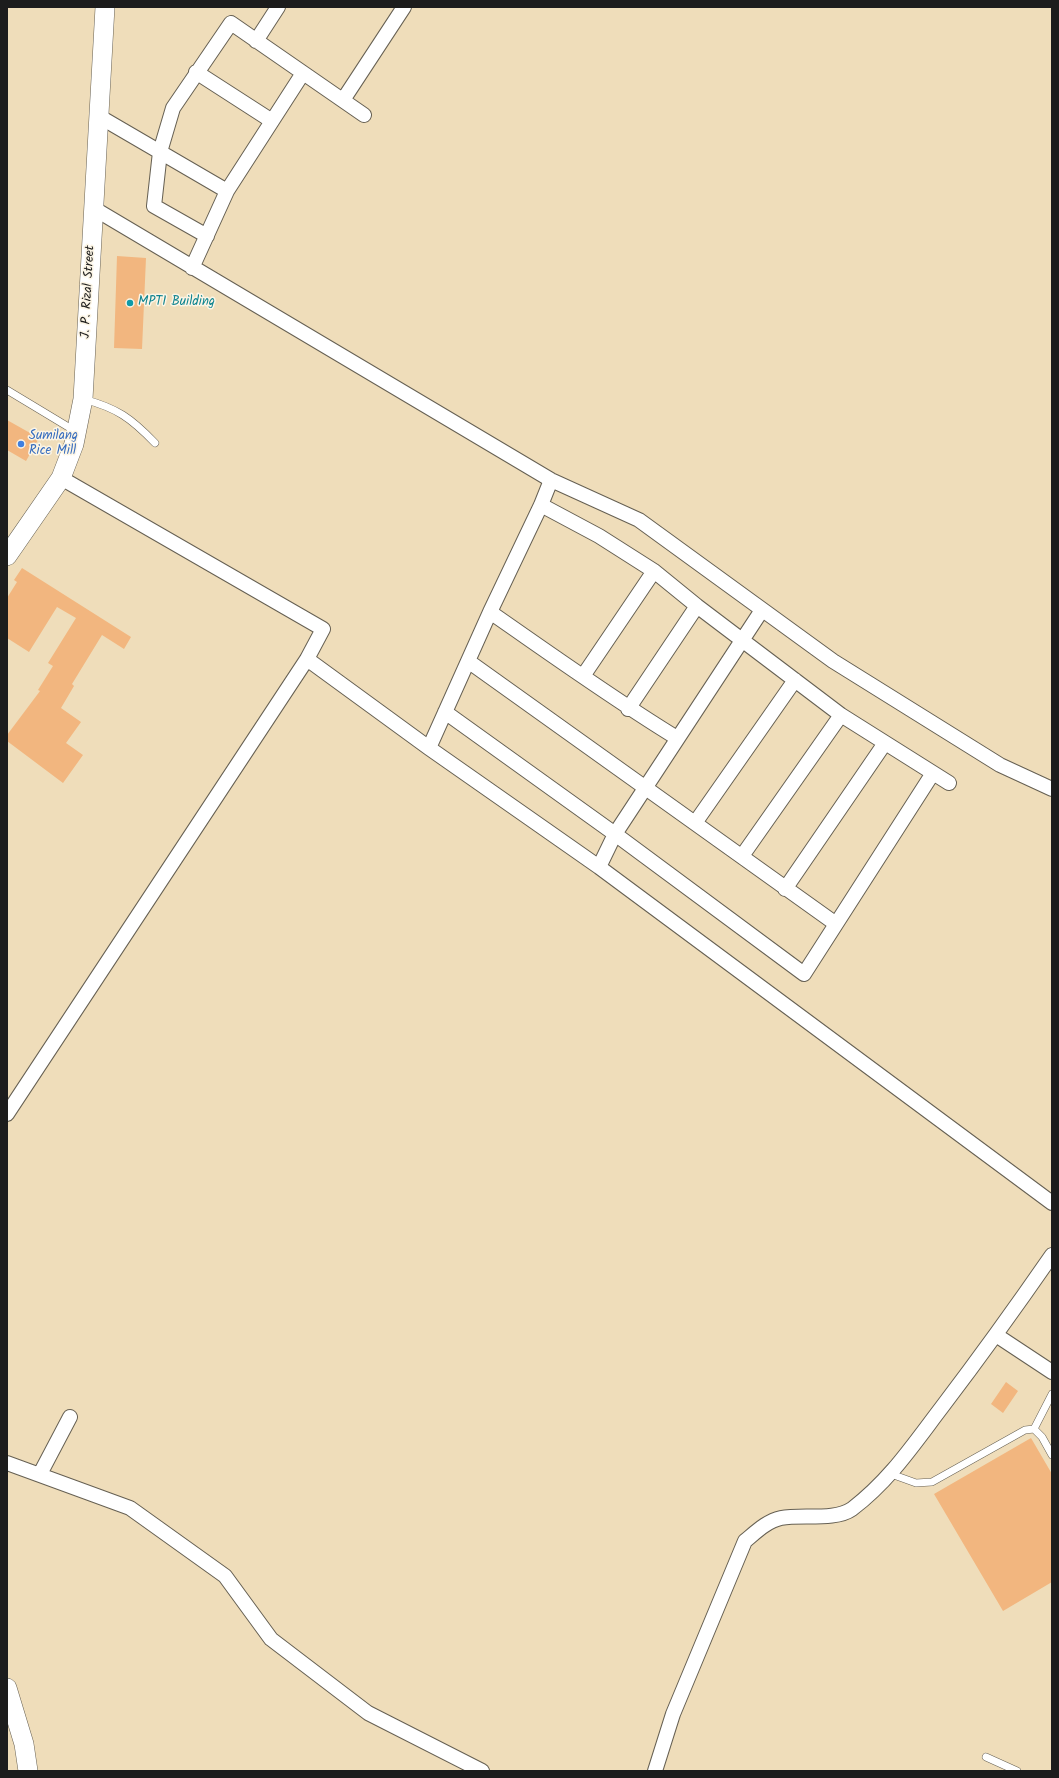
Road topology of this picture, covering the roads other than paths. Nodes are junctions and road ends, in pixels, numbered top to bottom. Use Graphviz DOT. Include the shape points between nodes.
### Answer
graph roads {
  1 [pos="105,7"];
  2 [pos="278,7"];
  3 [pos="404,7"];
  4 [pos="256,41"];
  5 [pos="196,72"];
  6 [pos="303,73"];
  7 [pos="343,100"];
  8 [pos="364,115"];
  9 [pos="100,117"];
  10 [pos="272,121"];
  11 [pos="160,152"];
  12 [pos="227,191"];
  13 [pos="93,208"];
  14 [pos="207,236"];
  15 [pos="192,268"];
  16 [pos="7,390"];
  17 [pos="83,399"];
  18 [pos="77,432"];
  19 [pos="155,443"];
  20 [pos="61,478"];
  21 [pos="551,480"];
  22 [pos="541,505"];
  23 [pos="7,556"];
  24 [pos="654,571"];
  25 [pos="697,606"];
  26 [pos="762,610"];
  27 [pos="490,612"];
  28 [pos="744,640"];
  29 [pos="307,659"];
  30 [pos="468,661"];
  31 [pos="583,676"];
  32 [pos="795,680"];
  33 [pos="628,709"];
  34 [pos="445,712"];
  35 [pos="840,715"];
  36 [pos="677,738"];
  37 [pos="885,743"];
  38 [pos="429,748"];
  39 [pos="933,773"];
  40 [pos="949,783"];
  41 [pos="646,788"];
  42 [pos="1052,789"];
  43 [pos="695,823"];
  44 [pos="615,834"];
  45 [pos="742,856"];
  46 [pos="599,867"];
  47 [pos="785,889"];
  48 [pos="836,924"];
  49 [pos="7,1114"];
  50 [pos="1052,1203"];
  51 [pos="1052,1255"];
  52 [pos="996,1335"];
  53 [pos="1052,1372"];
  54 [pos="1052,1394"];
  55 [pos="70,1417"];
  56 [pos="1034,1429"];
  57 [pos="1052,1455"];
  58 [pos="7,1463"];
  59 [pos="40,1474"];
  60 [pos="891,1474"];
  61 [pos="7,1688"];
  62 [pos="986,1757"];
  63 [pos="28,1771"];
  64 [pos="482,1771"];
  65 [pos="655,1771"];
  66 [pos="1017,1771"];
  1 -- 9 [label="main road, J. P. Rizal Street"];
  2 -- 4 [label="street"];
  3 -- 7 [label="street"];
  4 -- 5 [label="street" via="231,23"];
  4 -- 6 [label="street"];
  5 -- 10 [label="street"];
  5 -- 11 [label="street" via="173,108"];
  6 -- 7 [label="street"];
  6 -- 10 [label="street"];
  7 -- 8 [label="street"];
  9 -- 11 [label="street"];
  9 -- 13 [label="main road, J. P. Rizal Street"];
  10 -- 12 [label="street"];
  11 -- 12 [label="street"];
  11 -- 14 [label="street" via="154,206"];
  12 -- 14 [label="street"];
  13 -- 15 [label="street"];
  13 -- 17 [label="main road, J. P. Rizal Street"];
  14 -- 15 [label="street"];
  15 -- 21 [label="street"];
  16 -- 18 [label="lane"];
  17 -- 18 [label="main road, J. P. Rizal Street"];
  17 -- 19 [label="lane" via="104,405 136,424"];
  18 -- 20 [label="main road, J. P. Rizal Street"];
  20 -- 23 [label="main road, J. P. Rizal Street"];
  20 -- 29 [label="street" via="323,629"];
  21 -- 22 [label="street"];
  21 -- 26 [label="street" via="639,520"];
  22 -- 24 [label="street" via="599,536"];
  22 -- 27 [label="street"];
  24 -- 25 [label="street"];
  24 -- 31 [label="street"];
  25 -- 28 [label="street"];
  25 -- 33 [label="street"];
  26 -- 28 [label="street"];
  26 -- 42 [label="street" via="833,662 1000,765"];
  27 -- 30 [label="street"];
  27 -- 31 [label="street"];
  28 -- 32 [label="street"];
  28 -- 36 [label="street"];
  29 -- 38 [label="street"];
  29 -- 49 [label="street"];
  30 -- 34 [label="street"];
  30 -- 41 [label="street"];
  31 -- 33 [label="street"];
  32 -- 35 [label="street"];
  32 -- 43 [label="street"];
  33 -- 36 [label="street"];
  34 -- 38 [label="street"];
  34 -- 44 [label="street"];
  35 -- 37 [label="street"];
  35 -- 45 [label="street"];
  36 -- 41 [label="street"];
  37 -- 39 [label="street"];
  37 -- 47 [label="street"];
  38 -- 46 [label="street"];
  39 -- 40 [label="street"];
  39 -- 48 [label="street"];
  41 -- 43 [label="street"];
  41 -- 44 [label="street"];
  43 -- 45 [label="street"];
  44 -- 46 [label="street"];
  44 -- 48 [label="street" via="804,974"];
  45 -- 47 [label="street"];
  46 -- 50 [label="street"];
  47 -- 48 [label="street"];
  51 -- 52 [label="street"];
  52 -- 53 [label="street"];
  52 -- 60 [label="street"];
  54 -- 56 [label="lane"];
  55 -- 59 [label="street"];
  56 -- 57 [label="lane" via="1042,1437"];
  56 -- 60 [label="lane" via="1025,1430 932,1482 916,1483"];
  58 -- 59 [label="street"];
  59 -- 64 [label="street" via="130,1508 225,1576 271,1639 368,1713"];
  60 -- 65 [label="street" via="850,1510 836,1515 780,1518 763,1526 746,1541 673,1714"];
  61 -- 63 [label="main road" via="24,1744"];
  62 -- 66 [label="lane"];
}
